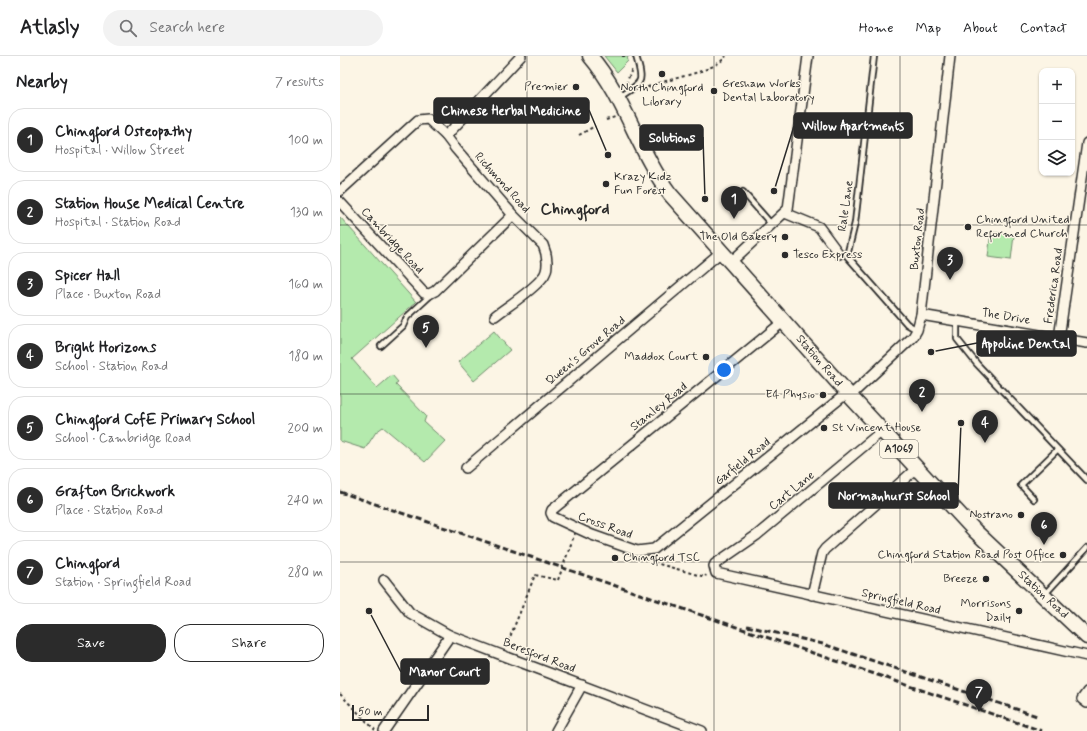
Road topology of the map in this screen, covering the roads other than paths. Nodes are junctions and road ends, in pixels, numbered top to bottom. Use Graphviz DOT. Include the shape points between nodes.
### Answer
graph roads {
  1 [pos="521,56"];
  2 [pos="590,56"];
  3 [pos="636,56"];
  4 [pos="808,56"];
  5 [pos="874,56"];
  6 [pos="950,56"];
  7 [pos="624,94"];
  8 [pos="446,136"];
  9 [pos="1087,143"];
  10 [pos="340,191"];
  11 [pos="743,192"];
  12 [pos="340,202"];
  13 [pos="785,213"];
  14 [pos="513,215"];
  15 [pos="772,225"];
  16 [pos="839,254"];
  17 [pos="726,257"];
  18 [pos="432,293"];
  19 [pos="921,315"];
  20 [pos="495,316"];
  21 [pos="784,321"];
  22 [pos="956,321"];
  23 [pos="917,330"];
  24 [pos="1059,338"];
  25 [pos="1087,343"];
  26 [pos="381,346"];
  27 [pos="849,395"];
  28 [pos="882,431"];
  29 [pos="1058,450"];
  30 [pos="466,468"];
  31 [pos="917,468"];
  32 [pos="1087,480"];
  33 [pos="1034,499"];
  34 [pos="551,513"];
  35 [pos="1087,548"];
  36 [pos="654,549"];
  37 [pos="714,566"];
  38 [pos="384,580"];
  39 [pos="812,595"];
  40 [pos="1044,595"];
  41 [pos="449,635"];
  42 [pos="1087,637"];
  43 [pos="1087,656"];
  44 [pos="582,685"];
  45 [pos="1087,692"];
  46 [pos="1087,703"];
  47 [pos="384,731"];
  48 [pos="556,731"];
  49 [pos="702,731"];
  1 -- 8 [label="street"];
  2 -- 7 [label="main road, Station Road / A1069"];
  3 -- 7 [label="lane" via="641,80"];
  4 -- 13 [label="street" via="790,204"];
  5 -- 23 [label="lane, Rale Lane" via="855,223 847,256 907,324"];
  6 -- 19 [label="street, Buxton Road"];
  7 -- 17 [label="main road, Station Road / A1069" via="655,174"];
  8 -- 10 [label="street, Richmond Road" via="428,119 421,119"];
  8 -- 14 [label="street, Richmond Road"];
  9 -- 24 [label="street, Frederica Road"];
  11 -- 15 [label="lane"];
  12 -- 18 [label="street, Cambridge Road" via="424,293"];
  13 -- 15 [label="street, Queen's Grove Road"];
  13 -- 16 [label="street" via="819,227"];
  14 -- 18 [label="street"];
  14 -- 20 [label="street, Richmond Road" via="543,245 547,257 546,266 543,278"];
  15 -- 17 [label="street, Queen's Grove Road"];
  17 -- 21 [label="main road, Station Road / A1069"];
  17 -- 30 [label="street, Queen's Grove Road"];
  18 -- 26 [label="lane"];
  19 -- 22 [label="street, The Drive"];
  19 -- 23 [label="street, Buxton Road"];
  21 -- 27 [label="main road, Station Road / A1069"];
  21 -- 34 [label="street, Stanley Road"];
  22 -- 24 [label="street, The Drive"];
  22 -- 29 [label="lane" via="956,334 961,344"];
  23 -- 27 [label="street, Buxton Road" via="913,337"];
  24 -- 25 [label="street, The Drive"];
  27 -- 28 [label="main road, Station Road / A1069"];
  27 -- 36 [label="street, Garfield Road"];
  28 -- 31 [label="main road, Station Road / A1069"];
  28 -- 37 [label="street, Cart Lane" via="757,535"];
  29 -- 32 [label="lane"];
  29 -- 33 [label="lane" via="1021,485"];
  31 -- 39 [label="street" via="822,553"];
  31 -- 40 [label="main road, Station Road / A1069" via="975,531"];
  34 -- 36 [label="street, Cross Road" via="553,518 564,523 638,551"];
  35 -- 40 [label="lane"];
  37 -- 39 [label="street, Springfield Road" via="716,573"];
  38 -- 41 [label="street, Beresford Road" via="410,613"];
  39 -- 43 [label="street, Springfield Road"];
  40 -- 42 [label="main road, Station Road / A1069"];
  41 -- 44 [label="street, Beresford Road"];
  41 -- 47 [label="street"];
  44 -- 48 [label="street"];
  44 -- 49 [label="street, Beresford Road"];
  45 -- 46 [label="street" via="1082,699"];
}
